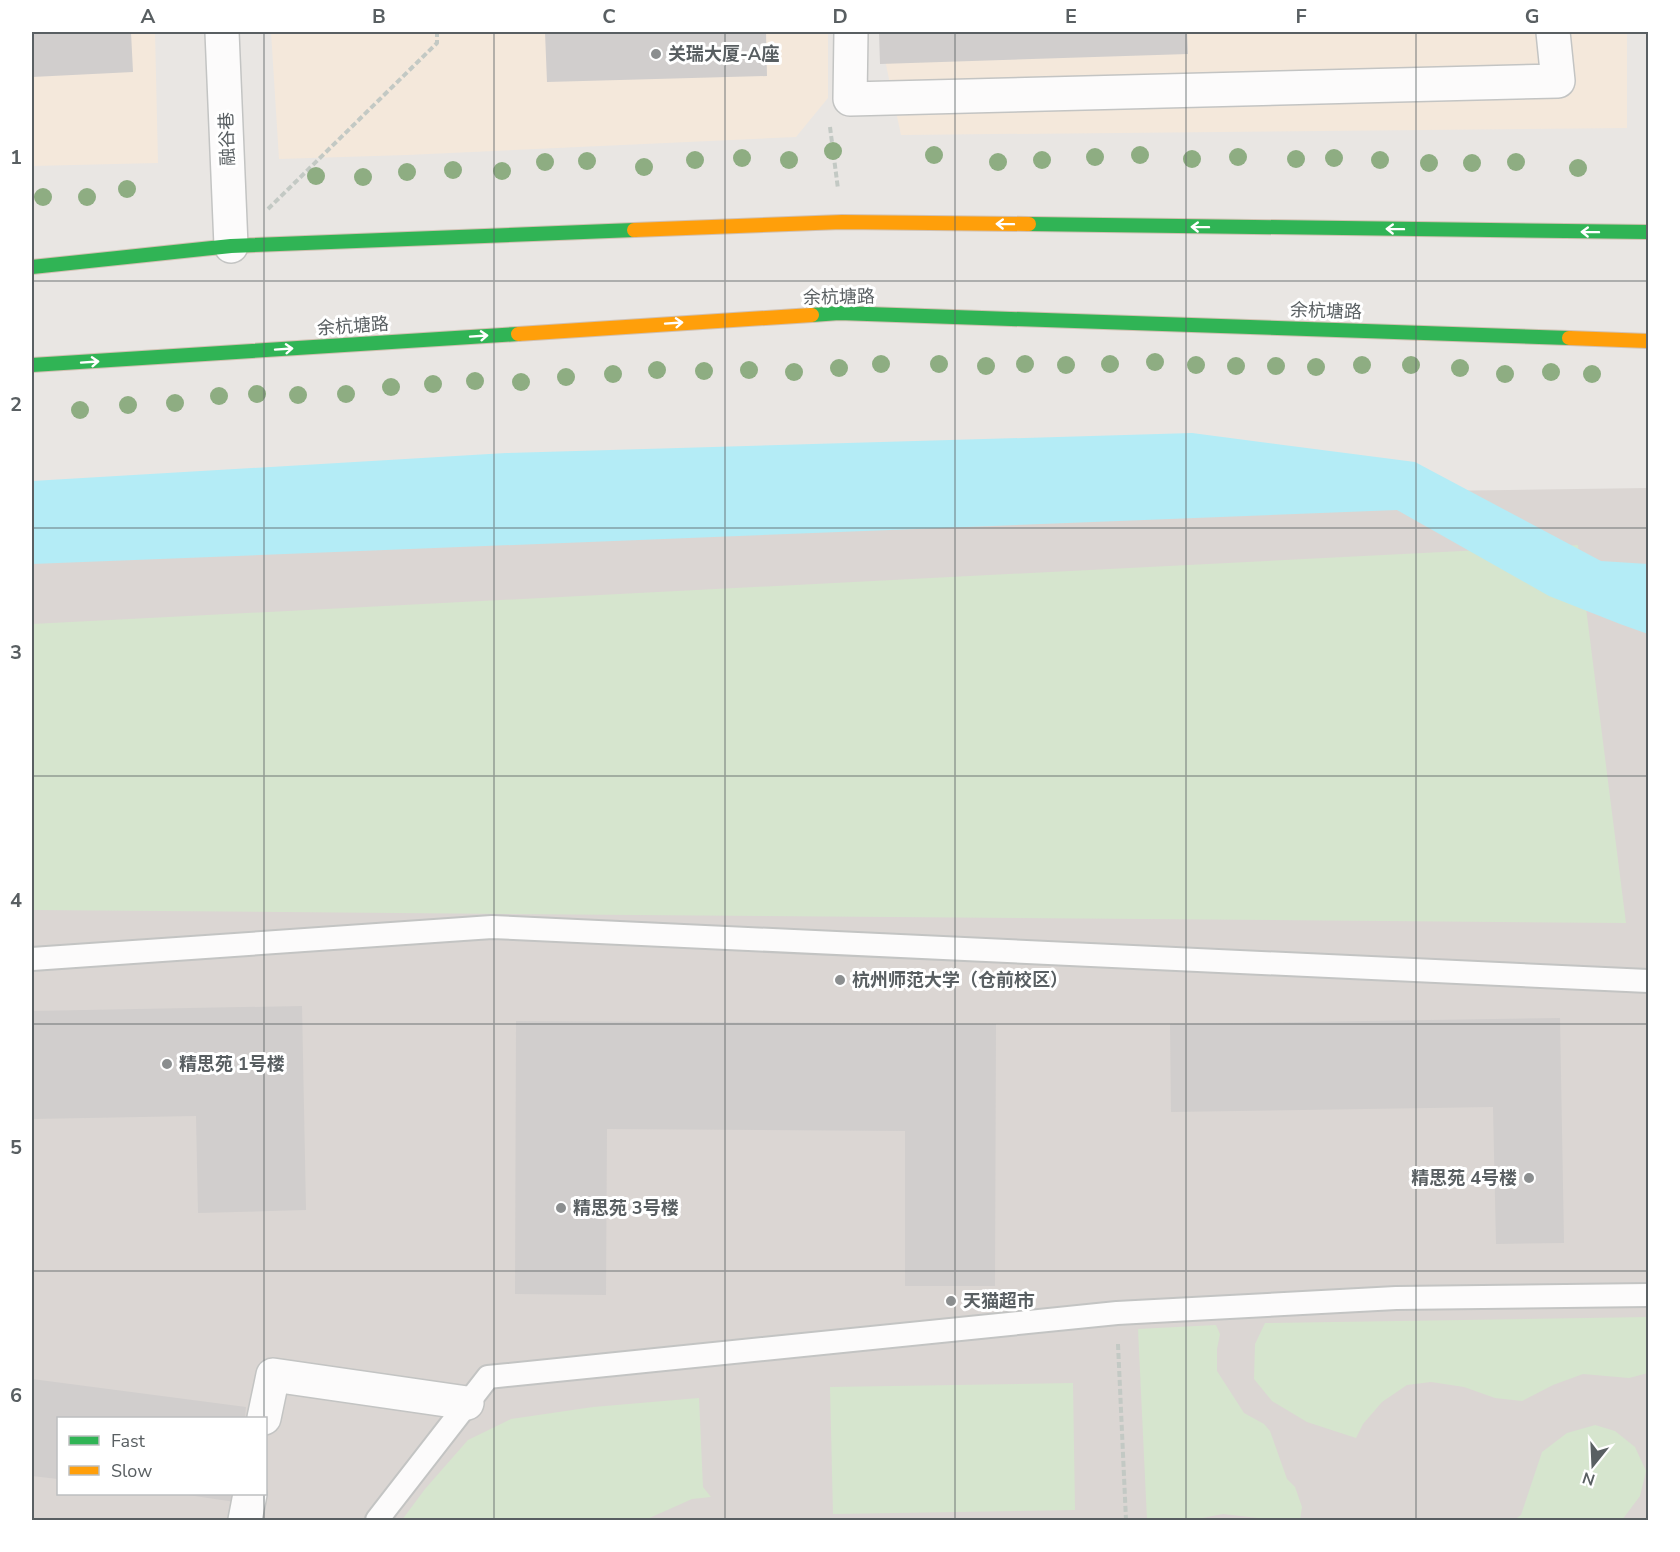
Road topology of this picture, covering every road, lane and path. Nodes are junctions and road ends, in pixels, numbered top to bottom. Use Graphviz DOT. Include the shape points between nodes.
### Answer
graph roads {
  1 [pos="222,32"];
  2 [pos="437,32"];
  3 [pos="851,32"];
  4 [pos="1553,32"];
  5 [pos="1648,232"];
  6 [pos="231,246"];
  7 [pos="32,267"];
  8 [pos="1648,341"];
  9 [pos="32,365"];
  10 [pos="32,959"];
  11 [pos="1648,981"];
  12 [pos="1648,1295"];
  13 [pos="1117,1313"];
  14 [pos="467,1403"];
  15 [pos="264,1417"];
  16 [pos="250,1495"];
  17 [pos="245,1521"];
  18 [pos="377,1521"];
  19 [pos="1126,1521"];
  1 -- 6 [label="street, 融谷巷"];
  2 -- 6 [label="path" via="437,43"];
  3 -- 4 [label="street" via="850,99 1558,81"];
  5 -- 6 [label="main road, one-way" via="842,222"];
  6 -- 7 [label="main road"];
  9 -- 8 [label="main road, 余杭塘路, one-way" via="839,313"];
  10 -- 11 [label="lane" via="492,927"];
  12 -- 13 [label="lane" via="1396,1298"];
  13 -- 14 [label="lane" via="488,1377"];
  13 -- 19 [label="path"];
  14 -- 15 [label="street" via="273,1375"];
  14 -- 18 [label="lane"];
  16 -- 17 [label="street"];
}
